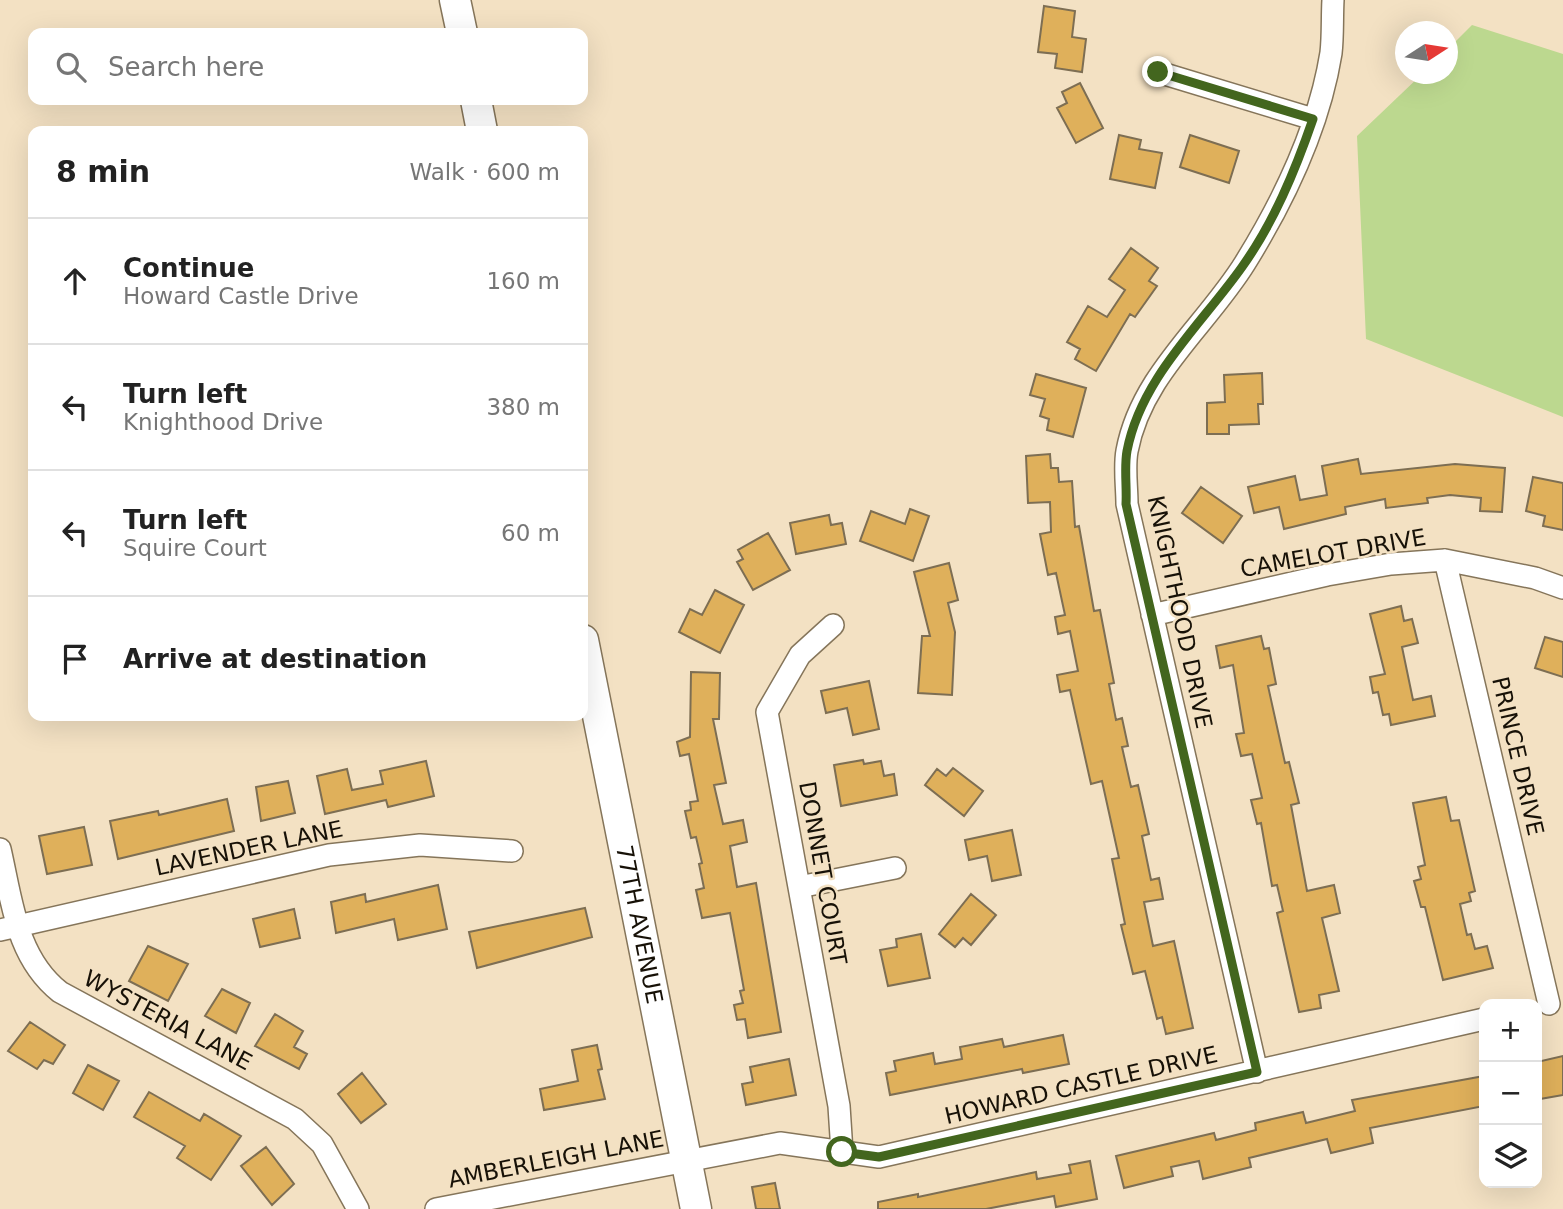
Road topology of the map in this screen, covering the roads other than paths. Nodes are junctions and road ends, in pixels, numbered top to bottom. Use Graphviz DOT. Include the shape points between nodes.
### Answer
graph roads {
  1 [pos="455,0"];
  2 [pos="1333,0"];
  3 [pos="461,28"];
  4 [pos="1158,72"];
  5 [pos="477,105"];
  6 [pos="1313,119"];
  7 [pos="481,126"];
  8 [pos="1445,560"];
  9 [pos="1563,588"];
  10 [pos="1152,615"];
  11 [pos="833,625"];
  12 [pos="588,665"];
  13 [pos="0,849"];
  14 [pos="512,851"];
  15 [pos="895,868"];
  16 [pos="799,887"];
  17 [pos="9,928"];
  18 [pos="1550,1004"];
  19 [pos="1479,1020"];
  20 [pos="1257,1072"];
  21 [pos="842,1152"];
  22 [pos="686,1161"];
  23 [pos="358,1209"];
  24 [pos="436,1209"];
  25 [pos="696,1209"];
  1 -- 3 [label="street"];
  2 -- 6 [label="street, KNIGHTHOOD DRIVE" via="1331,53"];
  4 -- 6 [label="street"];
  5 -- 7 [label="street"];
  6 -- 10 [label="street, KNIGHTHOOD DRIVE" via="1290,185 1243,266 1141,405 1127,452 1126,504"];
  8 -- 9 [label="street, CAMELOT DRIVE"];
  8 -- 10 [label="street, CAMELOT DRIVE" via="1327,575"];
  8 -- 18 [label="street, PRINCE DRIVE"];
  10 -- 20 [label="street, KNIGHTHOOD DRIVE"];
  11 -- 16 [label="street, DONNET COURT" via="800,655 767,712"];
  12 -- 22 [label="street, 77TH AVENUE"];
  13 -- 17 [label="street, WYSTERIA LANE"];
  14 -- 17 [label="street, LAVENDER LANE" via="420,845 329,855"];
  15 -- 16 [label="street"];
  16 -- 21 [label="street, DONNET COURT" via="839,1106"];
  17 -- 23 [label="street, WYSTERIA LANE" via="40,977 60,992 295,1119 322,1144"];
  19 -- 20 [label="street, HOWARD CASTLE DRIVE"];
  20 -- 21 [label="street, HOWARD CASTLE DRIVE" via="879,1157"];
  21 -- 22 [label="street, HOWARD CASTLE DRIVE" via="780,1143"];
  22 -- 24 [label="street, AMBERLEIGH LANE"];
  22 -- 25 [label="street, 77TH AVENUE"];
}
